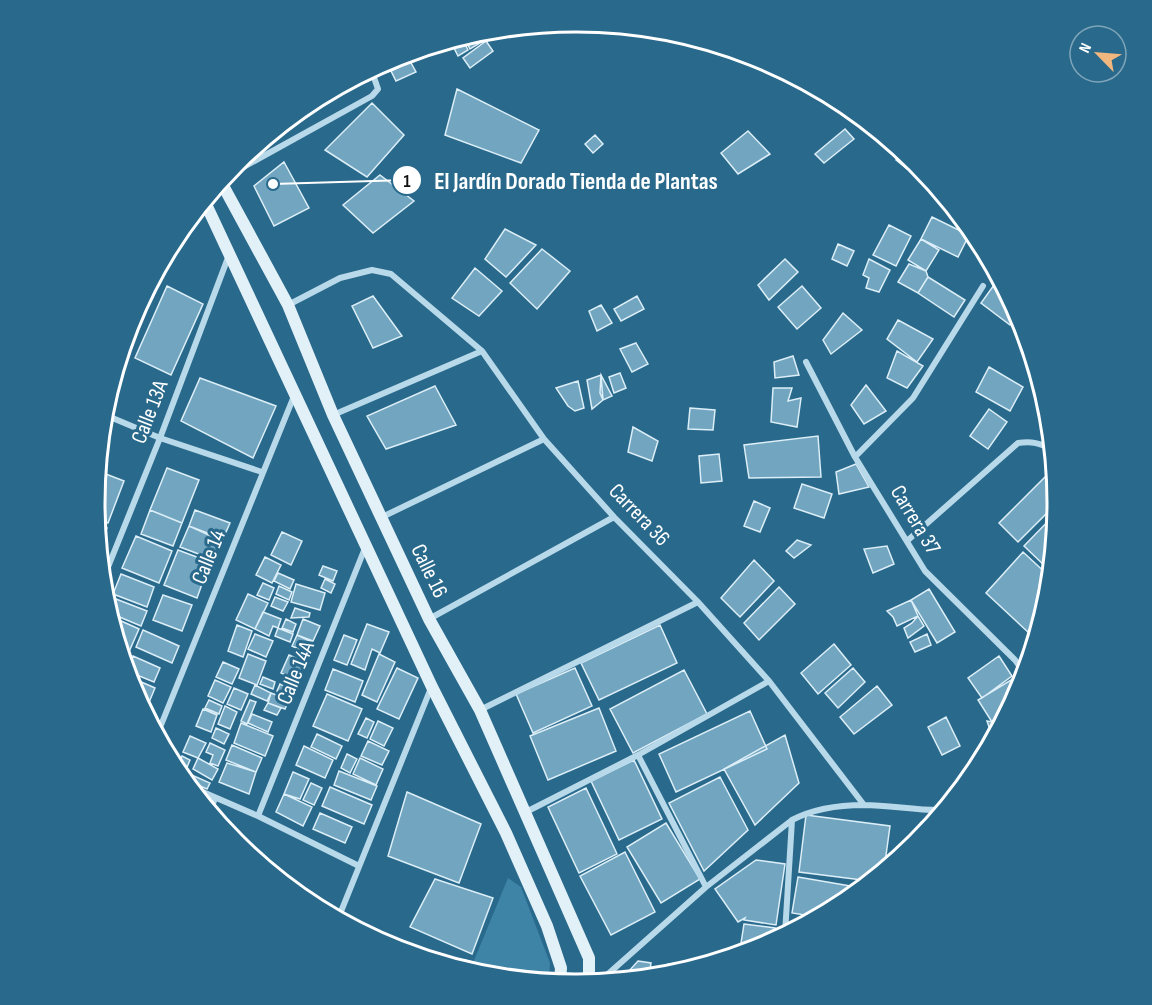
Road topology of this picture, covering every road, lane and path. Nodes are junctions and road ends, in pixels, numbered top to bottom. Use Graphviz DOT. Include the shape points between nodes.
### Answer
graph roads {
  1 [pos="374,77"];
  2 [pos="246,166"];
  3 [pos="225,188"];
  4 [pos="208,209"];
  5 [pos="230,255"];
  6 [pos="983,286"];
  7 [pos="288,305"];
  8 [pos="482,351"];
  9 [pos="806,362"];
  10 [pos="295,393"];
  11 [pos="333,415"];
  12 [pos="113,418"];
  13 [pos="160,438"];
  14 [pos="544,439"];
  15 [pos="1043,444"];
  16 [pos="855,457"];
  17 [pos="262,472"];
  18 [pos="614,517"];
  19 [pos="380,518"];
  20 [pos="907,541"];
  21 [pos="367,544"];
  22 [pos="109,564"];
  23 [pos="698,602"];
  24 [pos="429,619"];
  25 [pos="1018,664"];
  26 [pos="770,681"];
  27 [pos="432,687"];
  28 [pos="480,710"];
  29 [pos="161,725"];
  30 [pos="638,755"];
  31 [pos="206,794"];
  32 [pos="215,798"];
  33 [pos="213,803"];
  34 [pos="864,805"];
  35 [pos="932,811"];
  36 [pos="526,812"];
  37 [pos="258,816"];
  38 [pos="792,820"];
  39 [pos="359,866"];
  40 [pos="706,887"];
  41 [pos="341,911"];
  42 [pos="786,924"];
  43 [pos="611,972"];
  44 [pos="561,973"];
  45 [pos="589,973"];
  1 -- 2 [label="street" via="378,89 372,96"];
  3 -- 7 [label="street, Calle 16"];
  4 -- 5 [label="street, Calle 16"];
  5 -- 10 [label="street, Calle 16"];
  5 -- 13 [label="street, Calle 13A"];
  6 -- 16 [label="street" via="913,398"];
  7 -- 8 [label="street, Carrera 36" via="340,278 372,270 392,274"];
  7 -- 11 [label="street, Calle 16"];
  8 -- 11 [label="street"];
  8 -- 14 [label="street, Carrera 36"];
  9 -- 16 [label="street, Carrera 37"];
  10 -- 17 [label="street, Calle 14"];
  10 -- 21 [label="street, Calle 16"];
  11 -- 19 [label="street, Calle 16"];
  12 -- 13 [label="street"];
  13 -- 17 [label="street"];
  13 -- 22 [label="street, Calle 13A"];
  14 -- 18 [label="street, Carrera 36"];
  14 -- 19 [label="street"];
  15 -- 20 [label="street" via="1018,443"];
  16 -- 20 [label="street, Carrera 37"];
  17 -- 29 [label="street, Calle 14"];
  18 -- 23 [label="street, Carrera 36"];
  18 -- 24 [label="street"];
  19 -- 24 [label="street, Calle 16"];
  20 -- 25 [label="street, Carrera 37" via="925,571"];
  21 -- 27 [label="street, Calle 16"];
  21 -- 37 [label="street, Calle 14A"];
  23 -- 26 [label="street, Carrera 36"];
  23 -- 28 [label="street"];
  24 -- 28 [label="street, Calle 16"];
  26 -- 30 [label="street"];
  26 -- 34 [label="street, Carrera 36"];
  27 -- 39 [label="street"];
  27 -- 44 [label="street, Calle 16" via="506,833 547,926"];
  28 -- 36 [label="street, Calle 16"];
  30 -- 36 [label="street"];
  30 -- 40 [label="street"];
  31 -- 32 [label="street"];
  32 -- 33 [label="street"];
  32 -- 37 [label="street"];
  34 -- 35 [label="street"];
  34 -- 38 [label="street" via="807,812"];
  36 -- 45 [label="street, Calle 16" via="589,958"];
  37 -- 39 [label="street"];
  38 -- 40 [label="street"];
  38 -- 42 [label="street"];
  39 -- 41 [label="street"];
  40 -- 43 [label="street"];
}
